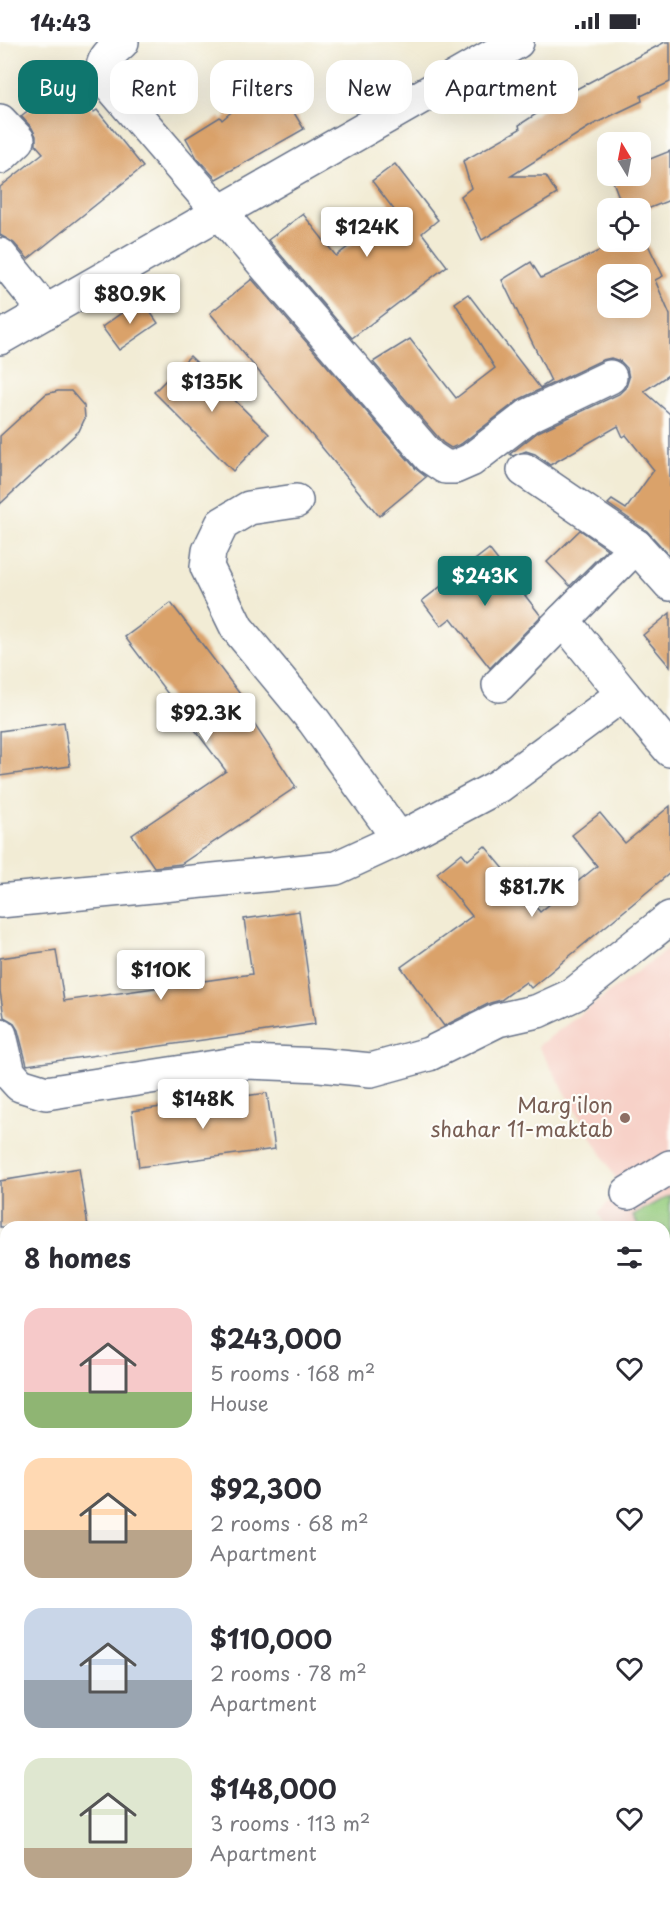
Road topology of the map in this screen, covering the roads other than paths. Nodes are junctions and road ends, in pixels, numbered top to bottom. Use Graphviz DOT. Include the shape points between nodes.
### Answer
graph roads {
  1 [pos="122,42"];
  2 [pos="517,42"];
  3 [pos="0,121"];
  4 [pos="0,157"];
  5 [pos="219,213"];
  6 [pos="0,255"];
  7 [pos="46,312"];
  8 [pos="0,338"];
  9 [pos="610,377"];
  10 [pos="524,470"];
  11 [pos="296,501"];
  12 [pos="636,546"];
  13 [pos="670,584"];
  14 [pos="563,620"];
  15 [pos="499,685"];
  16 [pos="623,694"];
  17 [pos="670,750"];
  18 [pos="399,839"];
  19 [pos="0,901"];
  20 [pos="670,918"];
  21 [pos="0,1035"];
  22 [pos="670,1167"];
  23 [pos="628,1193"];
  1 -- 5 [label="street" via="105,58 101,69 104,78"];
  2 -- 5 [label="street"];
  3 -- 4 [label="street" via="18,140"];
  5 -- 7 [label="street"];
  5 -- 9 [label="street" via="430,457 444,467 471,460 528,416"];
  6 -- 7 [label="street"];
  7 -- 8 [label="street"];
  10 -- 12 [label="street"];
  11 -- 18 [label="street" via="249,508 222,524 207,567 237,628 314,721"];
  12 -- 13 [label="street"];
  12 -- 14 [label="street"];
  14 -- 15 [label="street"];
  14 -- 16 [label="street"];
  16 -- 17 [label="street"];
  16 -- 18 [label="street" via="499,786"];
  18 -- 19 [label="street" via="336,868"];
  20 -- 21 [label="street" via="573,995 538,1011 498,1020 429,1054 371,1070 248,1062 46,1093 20,1085 9,1073"];
  22 -- 23 [label="street"];
}
